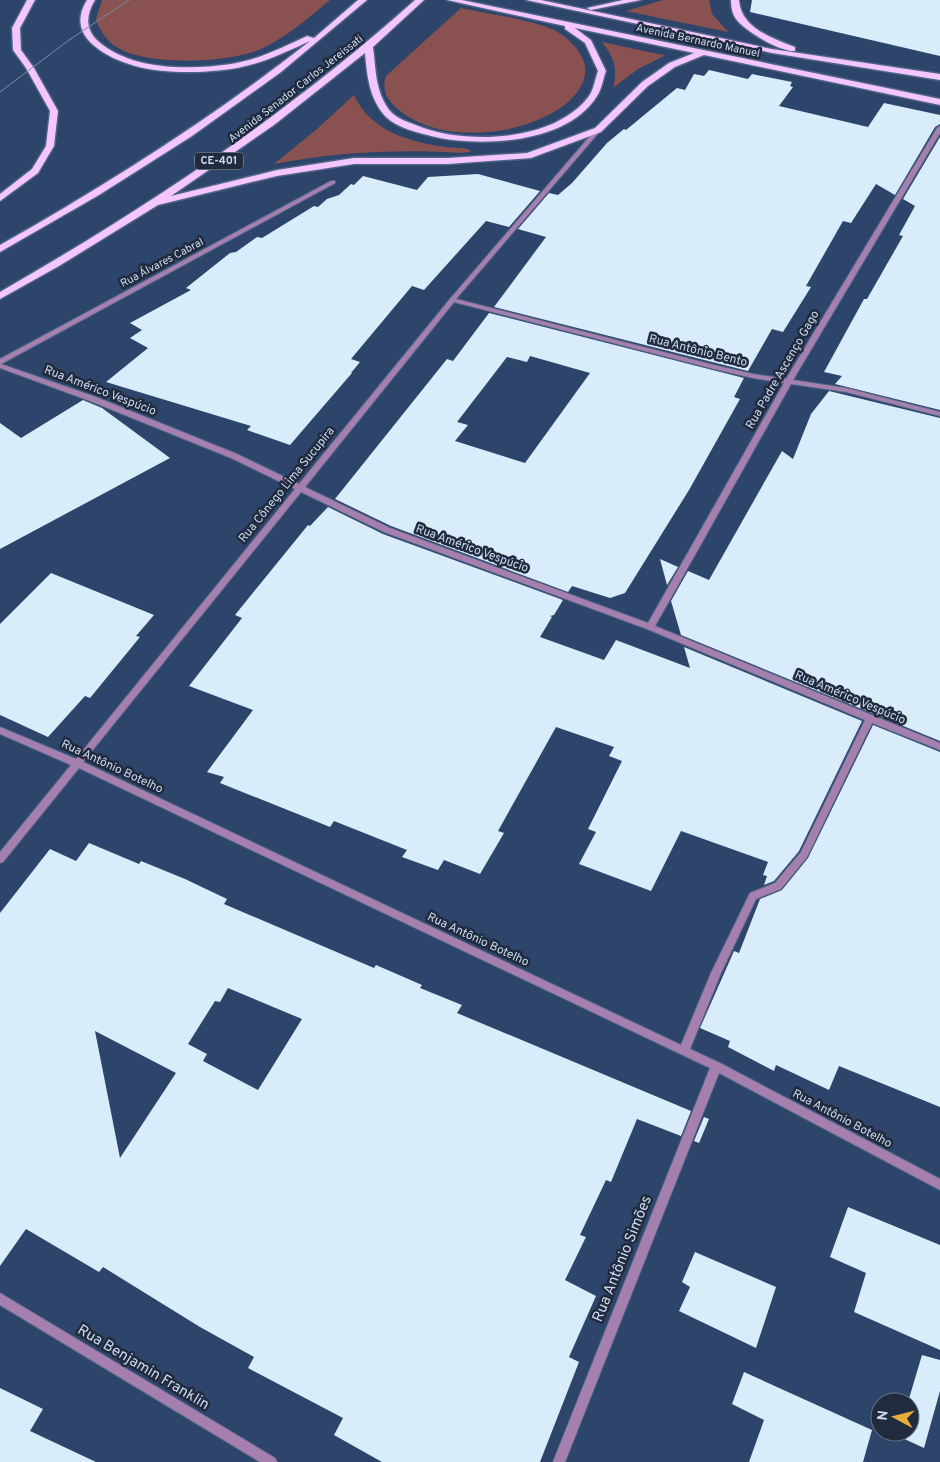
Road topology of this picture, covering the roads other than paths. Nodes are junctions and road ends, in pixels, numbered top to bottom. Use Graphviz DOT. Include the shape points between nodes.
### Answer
graph roads {
  1 [pos="30,0"];
  2 [pos="91,0"];
  3 [pos="364,0"];
  4 [pos="420,0"];
  5 [pos="451,0"];
  6 [pos="530,0"];
  7 [pos="637,0"];
  8 [pos="735,0"];
  9 [pos="574,9"];
  10 [pos="564,24"];
  11 [pos="331,29"];
  12 [pos="369,47"];
  13 [pos="702,53"];
  14 [pos="813,57"];
  15 [pos="940,77"];
  16 [pos="940,102"];
  17 [pos="940,128"];
  18 [pos="598,130"];
  19 [pos="333,182"];
  20 [pos="0,198"];
  21 [pos="159,202"];
  22 [pos="0,249"];
  23 [pos="0,296"];
  24 [pos="452,300"];
  25 [pos="0,364"];
  26 [pos="788,382"];
  27 [pos="940,414"];
  28 [pos="299,487"];
  29 [pos="650,627"];
  30 [pos="870,718"];
  31 [pos="0,730"];
  32 [pos="940,748"];
  33 [pos="76,763"];
  34 [pos="0,859"];
  35 [pos="684,1051"];
  36 [pos="716,1066"];
  37 [pos="940,1185"];
  38 [pos="0,1299"];
  39 [pos="271,1462"];
  40 [pos="559,1462"];
  1 -- 20 [label="main road" via="16,28 17,50 54,111 50,146 35,171"];
  2 -- 11 [label="main road" via="83,17 84,31 97,47 122,59 156,67 211,68 250,63"];
  3 -- 11 [label="main road, CE-401"];
  4 -- 12 [label="main road, Avenida Senador Carlos Jereissati / CE-401"];
  5 -- 10 [label="main road, Avenida Bernardo Manuel"];
  6 -- 9 [label="main road, Avenida Bernardo Manuel"];
  7 -- 9 [label="main road"];
  8 -- 14 [label="main road" via="739,15 759,35"];
  9 -- 14 [label="main road, Avenida Bernardo Manuel"];
  10 -- 12 [label="main road" via="588,42 602,70 592,98 565,121 528,135 490,140 448,138 390,116 377,97 371,77"];
  10 -- 13 [label="main road, Avenida Bernardo Manuel"];
  11 -- 22 [label="main road, CE-401" via="211,120 142,167"];
  12 -- 21 [label="main road, Avenida Senador Carlos Jereissati / CE-401" via="257,135"];
  13 -- 16 [label="main road, Avenida Bernardo Manuel"];
  13 -- 18 [label="main road" via="672,66 645,84"];
  14 -- 15 [label="main road, Avenida Bernardo Manuel"];
  17 -- 26 [label="street, Rua Padre Ascenço Gago"];
  18 -- 21 [label="main road" via="528,156 448,161 354,161 277,173"];
  18 -- 24 [label="street, Rua Cônego Lima Sucupira"];
  19 -- 25 [label="street, Rua Álvares Cabral"];
  21 -- 23 [label="main road, Avenida Senador Carlos Jereissati / CE-401"];
  24 -- 26 [label="street, Rua Antônio Bento" via="714,367"];
  24 -- 28 [label="street, Rua Cônego Lima Sucupira"];
  25 -- 28 [label="street, Rua Américo Vespúcio" via="234,456"];
  26 -- 27 [label="street, Rua Antônio Bento" via="846,390"];
  26 -- 29 [label="street, Rua Padre Ascenço Gago"];
  28 -- 29 [label="street, Rua Américo Vespúcio" via="387,530"];
  28 -- 33 [label="street, Rua Cônego Lima Sucupira"];
  29 -- 30 [label="street, Rua Américo Vespúcio"];
  30 -- 32 [label="street, Rua Américo Vespúcio"];
  30 -- 35 [label="street" via="804,854 778,886 753,896"];
  31 -- 33 [label="street, Rua Antônio Botelho"];
  33 -- 34 [label="street, Rua Cônego Lima Sucupira"];
  33 -- 35 [label="street, Rua Antônio Botelho"];
  35 -- 36 [label="street, Rua Antônio Botelho"];
  36 -- 37 [label="street, Rua Antônio Botelho"];
  36 -- 40 [label="street, Rua Antônio Simões"];
  38 -- 39 [label="street, Rua Benjamin Franklin"];
}
